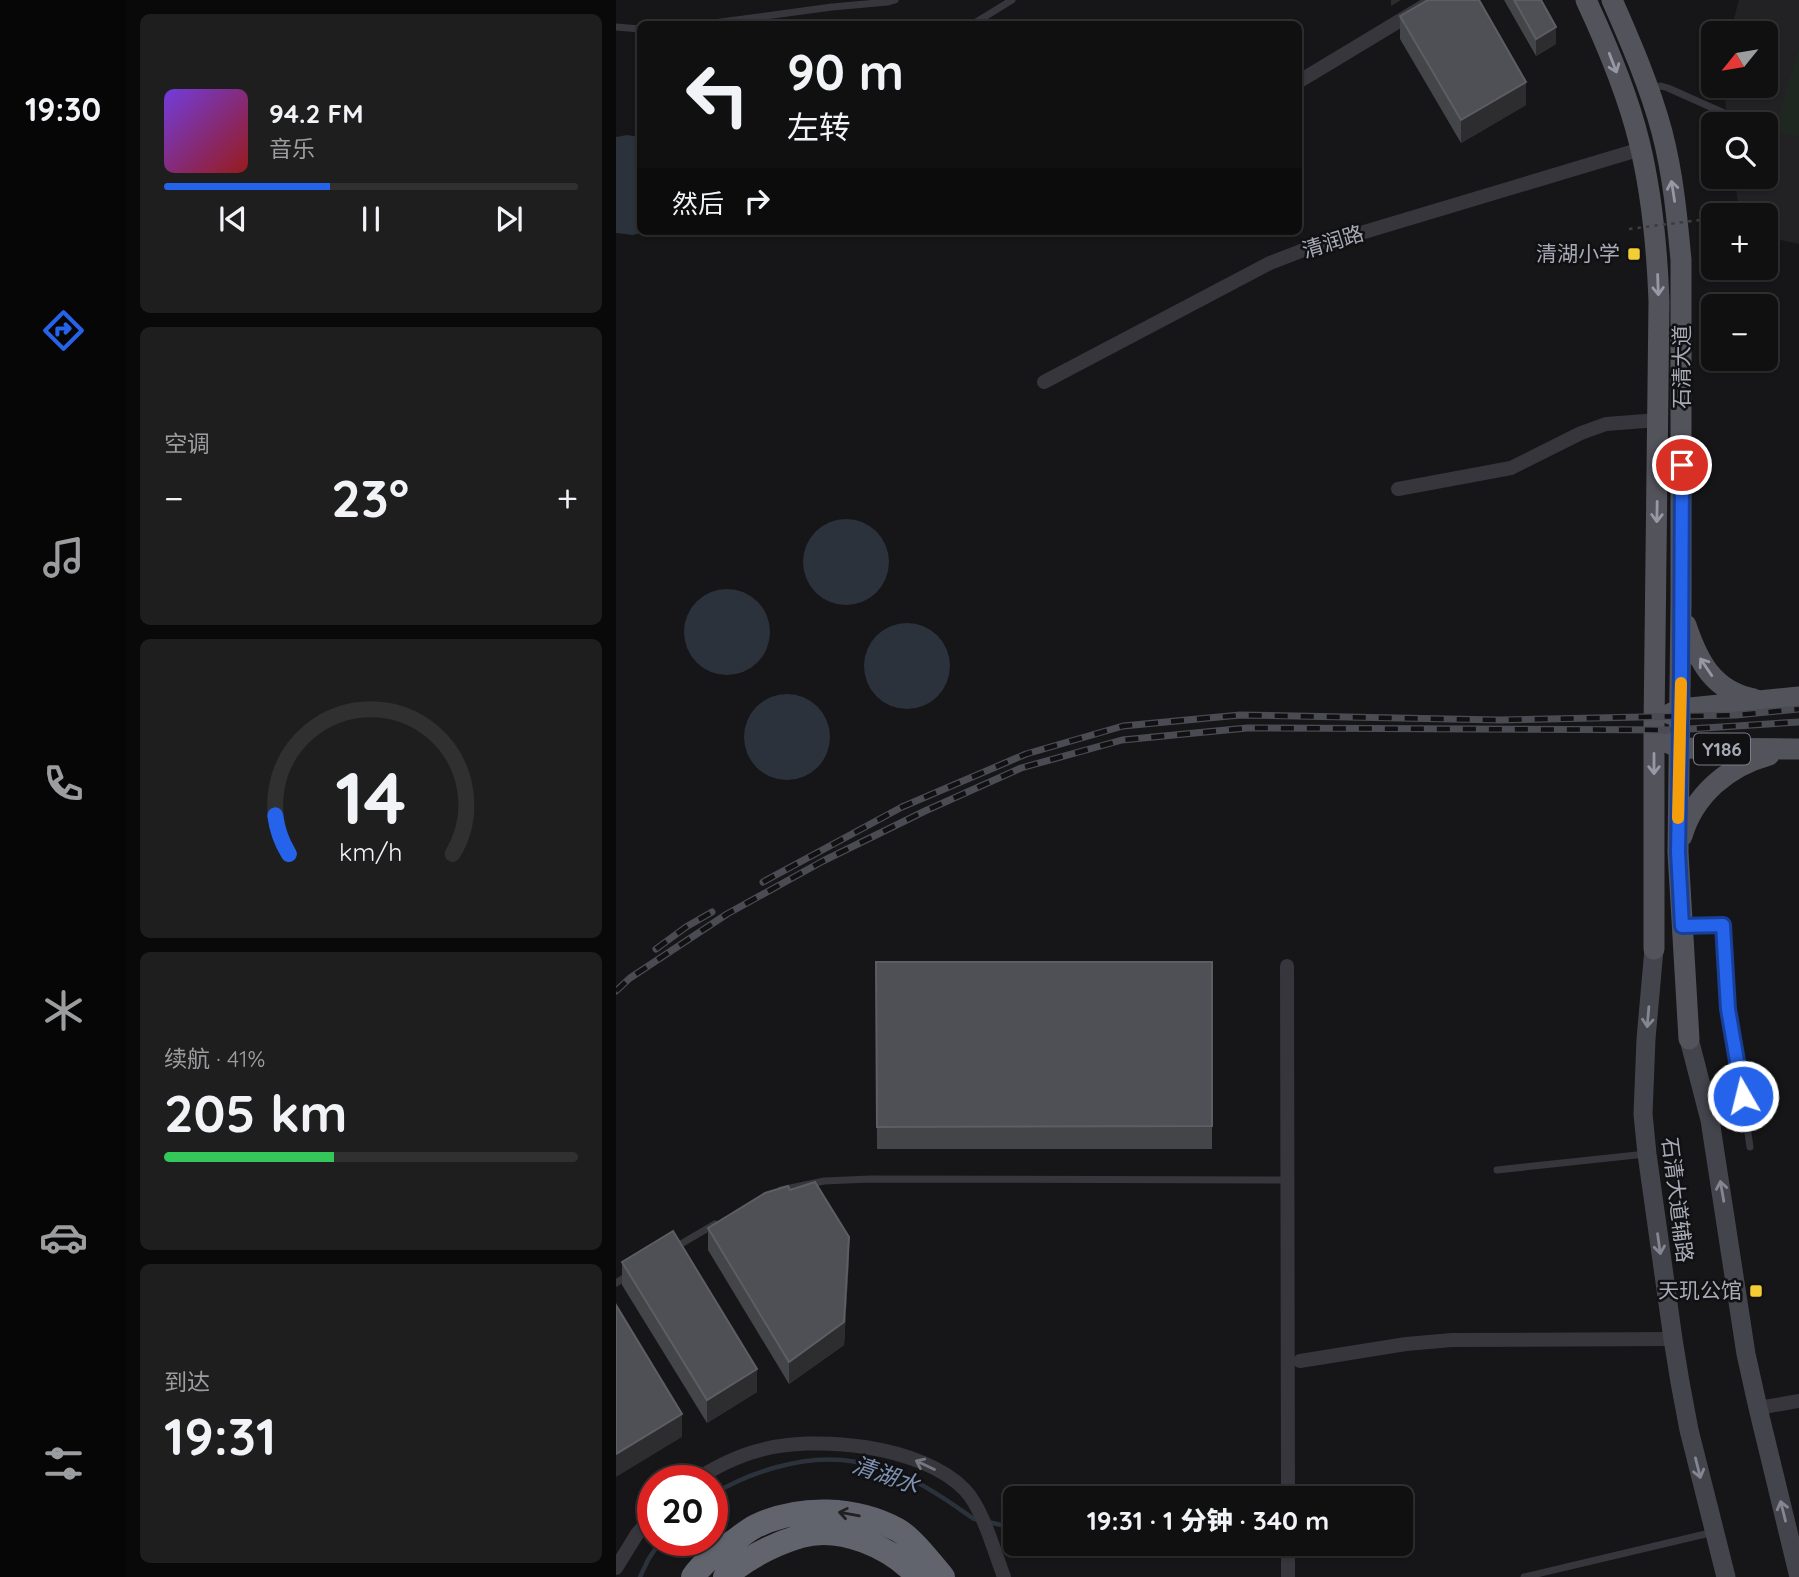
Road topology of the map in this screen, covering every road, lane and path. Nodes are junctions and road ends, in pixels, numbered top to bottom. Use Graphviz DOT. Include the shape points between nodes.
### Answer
graph roads {
  1 [pos="895,0"];
  2 [pos="1012,0"];
  3 [pos="1434,0"];
  4 [pos="1586,0"];
  5 [pos="1612,0"];
  6 [pos="1629,0"];
  7 [pos="727,21"];
  8 [pos="978,21"];
  9 [pos="616,27"];
  10 [pos="637,29"];
  11 [pos="1631,44"];
  12 [pos="1302,80"];
  13 [pos="1648,89"];
  14 [pos="1722,112"];
  15 [pos="1641,149"];
  16 [pos="1701,220"];
  17 [pos="1629,229"];
  18 [pos="1044,382"];
  19 [pos="1658,419"];
  20 [pos="1398,489"];
  21 [pos="1681,602"];
  22 [pos="1799,697"];
  23 [pos="1762,701"];
  24 [pos="1680,709"];
  25 [pos="1654,727"];
  26 [pos="1679,748"];
  27 [pos="1795,749"];
  28 [pos="1678,852"];
  29 [pos="1682,926"];
  30 [pos="1654,949"];
  31 [pos="1287,966"];
  32 [pos="1689,1039"];
  33 [pos="1751,1147"];
  34 [pos="1647,1154"];
  35 [pos="1497,1170"];
  36 [pos="1287,1180"];
  37 [pos="777,1192"];
  38 [pos="722,1220"];
  39 [pos="663,1255"];
  40 [pos="640,1269"];
  41 [pos="616,1283"];
  42 [pos="1672,1339"];
  43 [pos="1300,1361"];
  44 [pos="1799,1401"];
  45 [pos="1758,1408"];
  46 [pos="723,1465"];
  47 [pos="1288,1486"];
  48 [pos="1714,1532"];
  49 [pos="637,1534"];
  50 [pos="1288,1556"];
  51 [pos="616,1569"];
  52 [pos="693,1577"];
  53 [pos="725,1577"];
  54 [pos="918,1577"];
  55 [pos="943,1577"];
  56 [pos="1004,1577"];
  57 [pos="1288,1577"];
  58 [pos="1524,1577"];
  59 [pos="1726,1577"];
  60 [pos="1799,1577"];
  1 -- 7 [label="lane"];
  2 -- 8 [label="lane"];
  3 -- 12 [label="street"];
  4 -- 15 [label="main road, 石清大道, one-way" via="1614,64"];
  5 -- 11 [label="main road, 石清大道"];
  6 -- 11 [label="main road"];
  9 -- 10 [label="lane"];
  11 -- 13 [label="main road, 石清大道"];
  13 -- 14 [label="lane" via="1668,88"];
  21 -- 13 [label="main road, 石清大道, one-way" via="1681,260 1670,172"];
  15 -- 18 [label="street, 清润路" via="1270,263"];
  15 -- 19 [label="main road, 石清大道, one-way" via="1658,265"];
  16 -- 17 [label="path, bridge"];
  19 -- 20 [label="street" via="1606,424 1511,468"];
  19 -- 25 [label="main road, 石清大道, one-way"];
  23 -- 21 [label="main road, one-way" via="1743,697 1715,680 1692,645"];
  21 -- 24 [label="main road, 石清大道"];
  22 -- 23 [label="main road, Y186"];
  23 -- 24 [label="main road, Y186"];
  24 -- 25 [label="main road, Y186"];
  24 -- 26 [label="main road, 石清大道"];
  25 -- 26 [label="main road, Y186"];
  25 -- 30 [label="main road, 石清大道, one-way"];
  26 -- 27 [label="main road, Y186"];
  26 -- 28 [label="main road, 石清大道"];
  27 -- 28 [label="main road" via="1735,768 1716,782 1698,803"];
  28 -- 29 [label="main road, 石清大道"];
  29 -- 32 [label="main road, 石清大道"];
  29 -- 33 [label="lane" via="1723,925 1728,1009"];
  30 -- 34 [label="main road, 石清大道辅路, one-way" via="1643,1114"];
  31 -- 36 [label="street"];
  45 -- 32 [label="main road, 石清大道辅路, one-way" via="1710,1120"];
  34 -- 35 [label="lane"];
  34 -- 42 [label="main road, 石清大道辅路, one-way"];
  36 -- 37 [label="lane" via="870,1179 824,1181"];
  36 -- 47 [label="street"];
  38 -- 39 [label="lane"];
  40 -- 41 [label="lane"];
  42 -- 43 [label="street" via="1451,1340"];
  42 -- 48 [label="main road, 石清大道辅路, one-way"];
  44 -- 45 [label="street"];
  60 -- 45 [label="main road, 石清大道辅路, one-way"];
  56 -- 46 [label="street, one-way" via="977,1507 964,1488 928,1465 882,1450 820,1443 758,1450"];
  48 -- 58 [label="lane"];
  48 -- 59 [label="main road, 石清大道辅路"];
  49 -- 51 [label="street"];
  50 -- 57 [label="street"];
  55 -- 52 [label="highway, one-way" via="901,1531 870,1518 832,1511 790,1514 756,1526 721,1549"];
  53 -- 54 [label="highway" via="742,1563 802,1535 837,1534 892,1555"];
}
